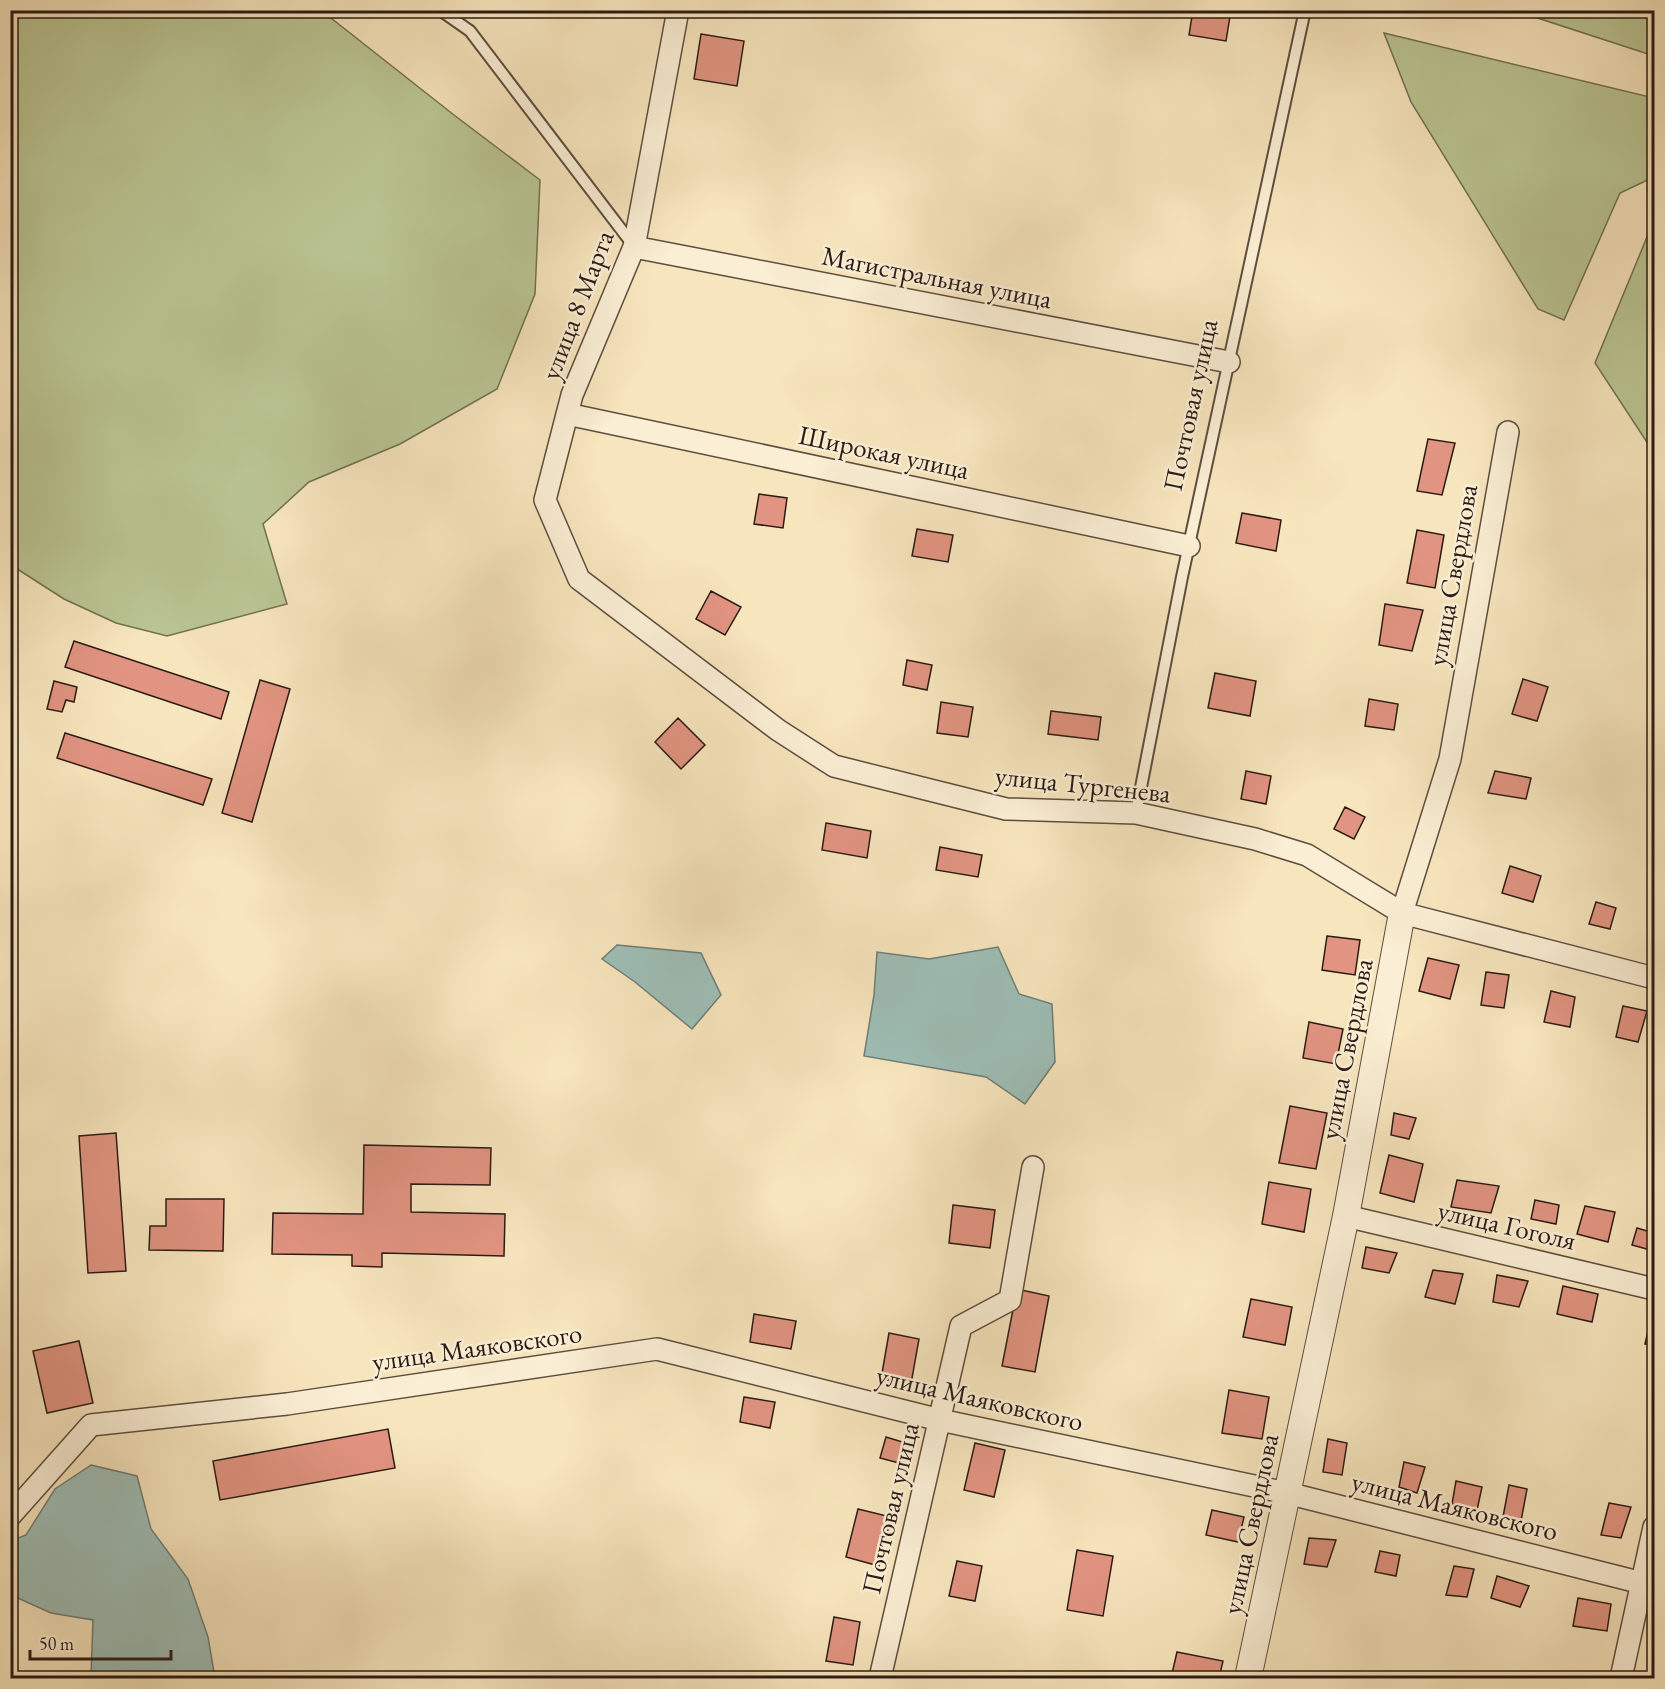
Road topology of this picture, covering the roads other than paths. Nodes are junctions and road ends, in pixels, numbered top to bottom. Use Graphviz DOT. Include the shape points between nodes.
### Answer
graph roads {
  1 [pos="440,10"];
  2 [pos="678,10"];
  3 [pos="1305,10"];
  4 [pos="634,247"];
  5 [pos="1229,362"];
  6 [pos="567,414"];
  7 [pos="1508,432"];
  8 [pos="1189,546"];
  9 [pos="579,579"];
  10 [pos="1136,813"];
  11 [pos="1402,913"];
  12 [pos="1654,978"];
  13 [pos="1033,1167"];
  14 [pos="1346,1216"];
  15 [pos="1654,1289"];
  16 [pos="940,1420"];
  17 [pos="1287,1493"];
  18 [pos="10,1516"];
  19 [pos="1654,1527"];
  20 [pos="1648,1584"];
  21 [pos="880,1678"];
  22 [pos="1248,1678"];
  23 [pos="1621,1678"];
  1 -- 4 [label="lane" via="470,31"];
  2 -- 4 [label="street, улица 8 Марта"];
  3 -- 5 [label="lane, Почтовая улица"];
  4 -- 5 [label="street, Магистральная улица"];
  4 -- 6 [label="street, улица 8 Марта"];
  5 -- 8 [label="lane, Почтовая улица"];
  6 -- 8 [label="street, Широкая улица"];
  6 -- 9 [label="street, улица 8 Марта" via="545,500"];
  7 -- 11 [label="street, улица Свердлова" via="1450,759"];
  8 -- 10 [label="lane, Почтовая улица"];
  9 -- 10 [label="street, улица Тургенева" via="778,730 834,766 1006,809"];
  10 -- 11 [label="street, улица Тургенева" via="1255,839 1307,855"];
  11 -- 12 [label="street, улица Тургенева"];
  11 -- 14 [label="street, улица Свердлова"];
  13 -- 16 [label="street, Почтовая улица" via="1010,1300 961,1326"];
  14 -- 15 [label="street, улица Гоголя"];
  14 -- 17 [label="street, улица Свердлова"];
  16 -- 17 [label="street, улица Маяковского"];
  16 -- 18 [label="street, улица Маяковского" via="657,1349 287,1404 91,1425"];
  16 -- 21 [label="street, Почтовая улица"];
  17 -- 20 [label="street, улица Маяковского"];
  17 -- 22 [label="street, улица Свердлова"];
  19 -- 20 [label="street"];
  20 -- 23 [label="street"];
}
